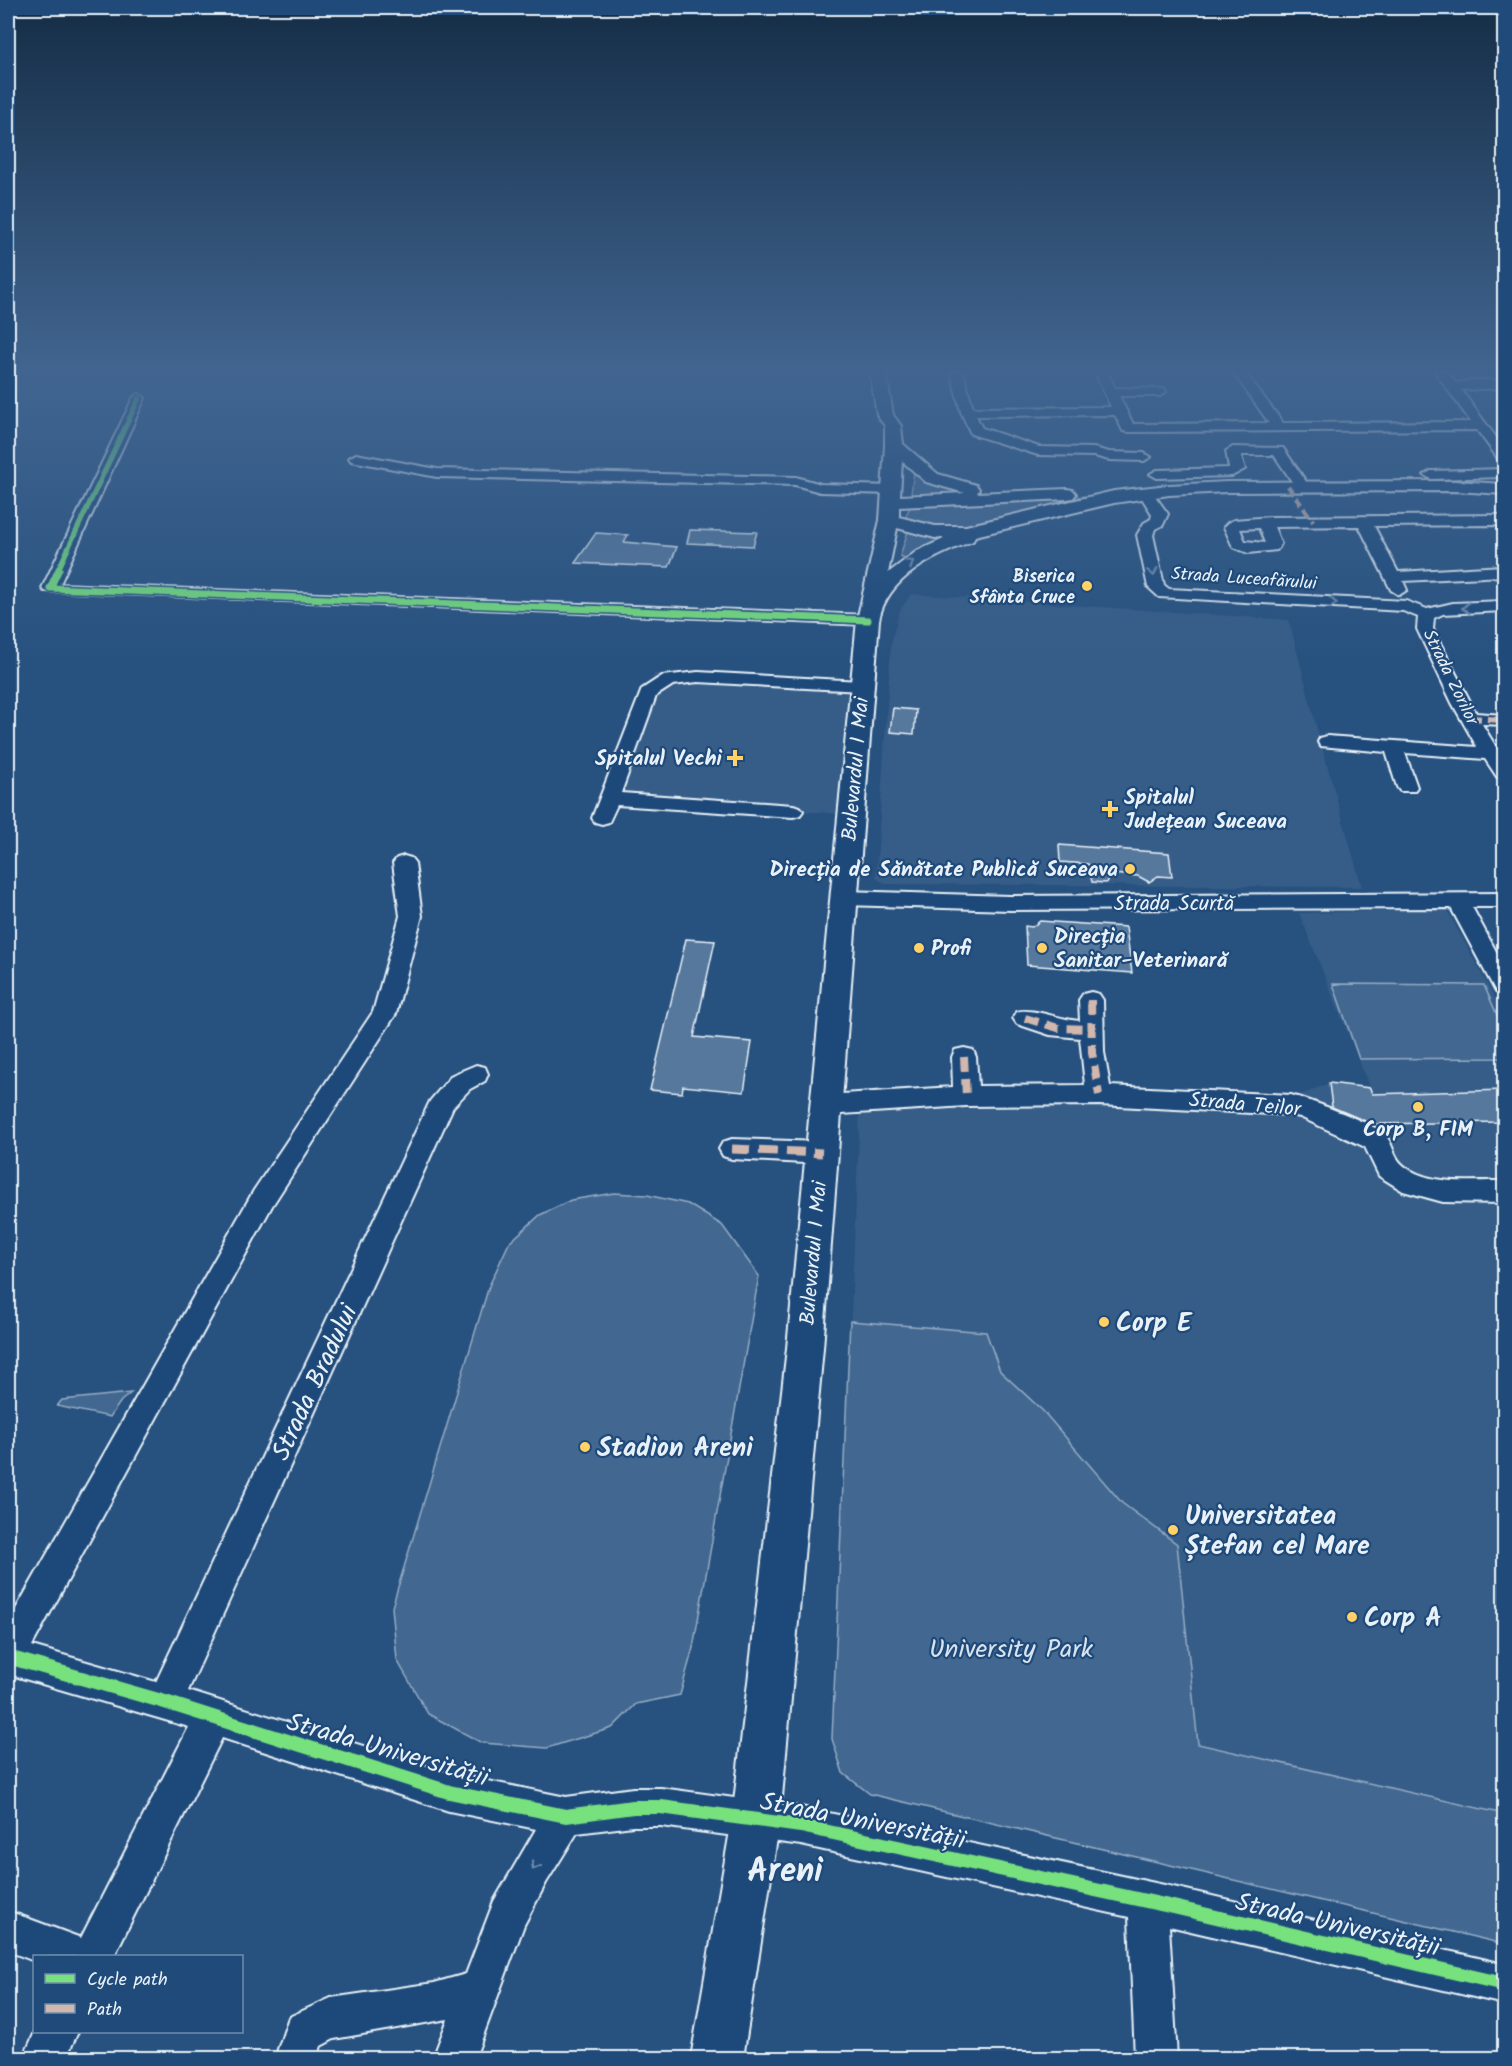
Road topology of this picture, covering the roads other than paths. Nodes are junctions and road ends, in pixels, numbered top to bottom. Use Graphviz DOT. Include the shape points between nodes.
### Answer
graph roads {
  1 [pos="106,468"];
  2 [pos="413,468"];
  3 [pos="893,468"];
  4 [pos="919,468"];
  5 [pos="1153,468"];
  6 [pos="1238,468"];
  7 [pos="1286,468"];
  8 [pos="1504,473"];
  9 [pos="1157,474"];
  10 [pos="1431,475"];
  11 [pos="1504,483"];
  12 [pos="1295,486"];
  13 [pos="1455,486"];
  14 [pos="1504,489"];
  15 [pos="1169,490"];
  16 [pos="1145,492"];
  17 [pos="1036,495"];
  18 [pos="891,504"];
  19 [pos="1313,520"];
  20 [pos="1364,521"];
  21 [pos="1503,522"];
  22 [pos="1265,524"];
  23 [pos="994,527"];
  24 [pos="1504,571"];
  25 [pos="1393,577"];
  26 [pos="1406,606"];
  27 [pos="1504,606"];
  28 [pos="869,612"];
  29 [pos="1428,615"];
  30 [pos="861,686"];
  31 [pos="1470,718"];
  32 [pos="1504,720"];
  33 [pos="1327,742"];
  34 [pos="1394,748"];
  35 [pos="1490,754"];
  36 [pos="1504,773"];
  37 [pos="1407,787"];
  38 [pos="609,798"];
  39 [pos="793,811"];
  40 [pos="602,818"];
  41 [pos="404,863"];
  42 [pos="844,898"];
  43 [pos="1504,900"];
  44 [pos="1458,901"];
  45 [pos="1504,986"];
  46 [pos="1091,1000"];
  47 [pos="1025,1018"];
  48 [pos="1092,1029"];
  49 [pos="964,1057"];
  50 [pos="476,1074"];
  51 [pos="1099,1095"];
  52 [pos="966,1096"];
  53 [pos="826,1105"];
  54 [pos="732,1149"];
  55 [pos="822,1153"];
  56 [pos="1504,1192"];
  57 [pos="8,1657"];
  58 [pos="165,1702"];
  59 [pos="212,1719"];
  60 [pos="566,1816"];
  61 [pos="756,1819"];
  62 [pos="1148,1902"];
  63 [pos="8,1931"];
  64 [pos="72,1955"];
  65 [pos="94,1955"];
  66 [pos="1504,1984"];
  67 [pos="480,1990"];
  68 [pos="56,2033"];
  69 [pos="44,2058"];
  70 [pos="296,2058"];
  71 [pos="454,2058"];
  72 [pos="717,2058"];
  73 [pos="1156,2058"];
  1 -- 28 [label="street" via="50,588"];
  2 -- 18 [label="street" via="437,473 796,481"];
  3 -- 18 [label="main road, Bulevardul 1 Mai"];
  4 -- 17 [label="main road" via="938,481 978,490"];
  5 -- 9 [label="street"];
  6 -- 9 [label="street" via="1232,472"];
  7 -- 12 [label="street"];
  8 -- 10 [label="street"];
  9 -- 15 [label="street"];
  11 -- 13 [label="main road"];
  12 -- 13 [label="main road"];
  12 -- 15 [label="main road"];
  12 -- 19 [label="street"];
  13 -- 14 [label="main road"];
  15 -- 16 [label="main road"];
  16 -- 17 [label="main road"];
  16 -- 23 [label="main road" via="1075,504"];
  16 -- 26 [label="street, Strada Luceafărului, one-way" via="1160,514 1158,522 1149,526 1145,535 1156,587 1165,594"];
  17 -- 18 [label="main road"];
  18 -- 23 [label="main road" via="916,528 944,533"];
  18 -- 28 [label="main road, Bulevardul 1 Mai"];
  19 -- 20 [label="street"];
  19 -- 22 [label="street"];
  20 -- 21 [label="street"];
  20 -- 25 [label="street"];
  22 -- 22 [label="street" via="1273,544 1268,548 1238,544 1232,528 1240,524"];
  28 -- 23 [label="main road, one-way" via="890,581 912,561"];
  24 -- 25 [label="street"];
  25 -- 26 [label="street"];
  26 -- 29 [label="street, Strada Luceafărului"];
  27 -- 29 [label="street, Strada Zorilor, one-way" via="1449,609"];
  28 -- 30 [label="main road, Bulevardul 1 Mai"];
  29 -- 31 [label="street, Strada Zorilor" via="1425,629"];
  30 -- 38 [label="street" via="698,677 668,680 648,693"];
  30 -- 42 [label="main road, Bulevardul 1 Mai"];
  31 -- 32 [label="street"];
  31 -- 35 [label="street, Strada Zorilor"];
  33 -- 34 [label="street"];
  34 -- 35 [label="street"];
  34 -- 37 [label="street"];
  35 -- 36 [label="street, Strada Zorilor"];
  38 -- 39 [label="street"];
  38 -- 40 [label="street"];
  41 -- 57 [label="street" via="411,916 384,1014 263,1198"];
  42 -- 44 [label="street, Strada Scurtă" via="1010,903"];
  42 -- 53 [label="main road, Bulevardul 1 Mai"];
  43 -- 44 [label="street, Strada Scurtă"];
  44 -- 45 [label="street"];
  46 -- 48 [label="street"];
  47 -- 48 [label="street" via="1069,1031"];
  48 -- 51 [label="street"];
  49 -- 52 [label="street"];
  50 -- 58 [label="street, Strada Bradului" via="460,1082 443,1101"];
  51 -- 52 [label="street, Strada Teilor"];
  51 -- 56 [label="street, Strada Teilor" via="1305,1108 1374,1140 1390,1169 1419,1184 1457,1192"];
  52 -- 53 [label="street, Strada Teilor"];
  53 -- 55 [label="main road, Bulevardul 1 Mai"];
  54 -- 55 [label="street"];
  55 -- 61 [label="main road, Bulevardul 1 Mai"];
  57 -- 58 [label="street, Strada Universității"];
  58 -- 59 [label="street, Strada Universității"];
  59 -- 60 [label="street, Strada Universității" via="449,1792"];
  59 -- 65 [label="street"];
  60 -- 61 [label="street, Strada Universității" via="661,1807"];
  60 -- 67 [label="street, one-way" via="508,1915"];
  61 -- 62 [label="street, Strada Universității"];
  61 -- 72 [label="main road, Bulevardul 1 Mai"];
  62 -- 66 [label="street, Strada Universității"];
  62 -- 73 [label="street"];
  63 -- 64 [label="street"];
  67 -- 70 [label="street" via="434,2003 332,2019 304,2032"];
  67 -- 71 [label="street"];
  68 -- 69 [label="street"];
}
